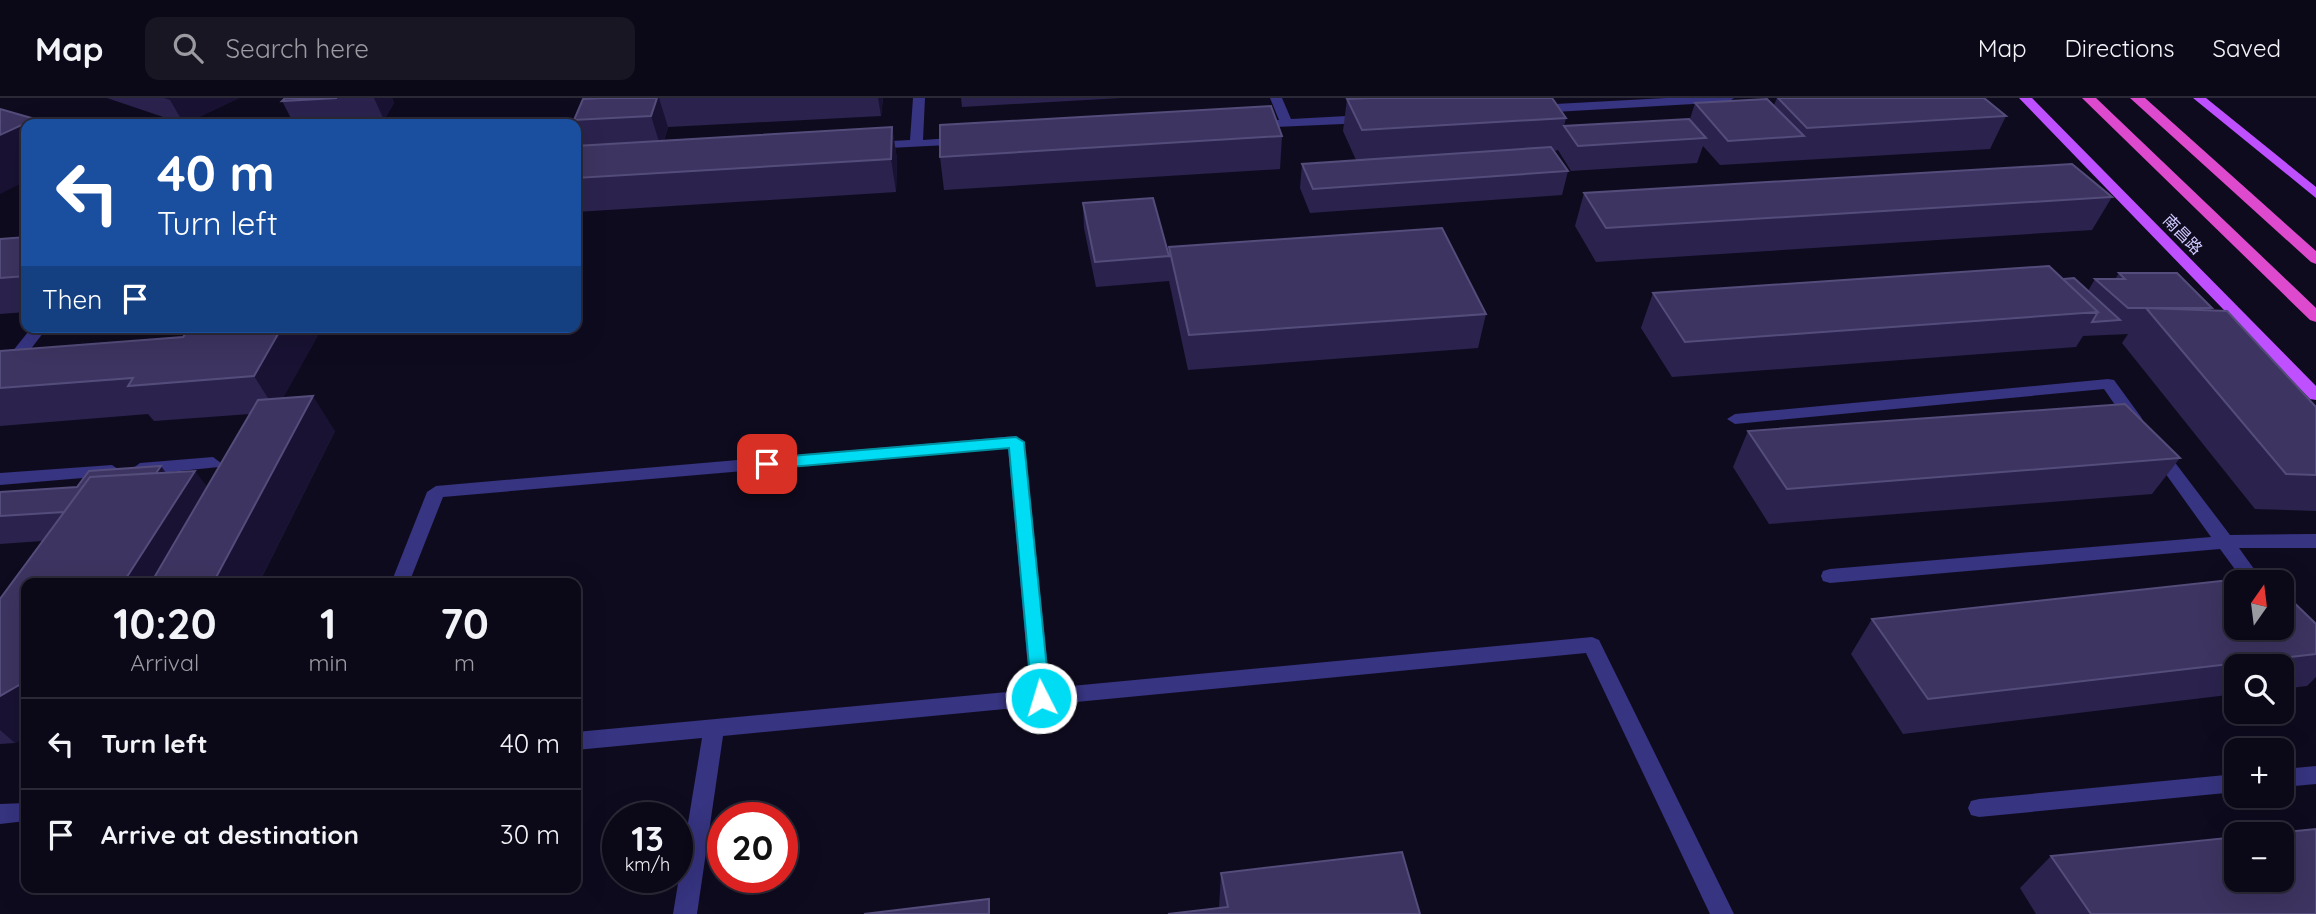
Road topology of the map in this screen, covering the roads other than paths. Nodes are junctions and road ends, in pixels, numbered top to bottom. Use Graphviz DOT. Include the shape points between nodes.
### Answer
graph roads {
  1 [pos="919,98"];
  2 [pos="1276,98"];
  3 [pos="1728,98"];
  4 [pos="2025,98"];
  5 [pos="2089,98"];
  6 [pos="2137,98"];
  7 [pos="2199,98"];
  8 [pos="1686,99"];
  9 [pos="1521,110"];
  10 [pos="1383,118"];
  11 [pos="1286,123"];
  12 [pos="1245,125"];
  13 [pos="971,141"];
  14 [pos="916,144"];
  15 [pos="862,147"];
  16 [pos="2316,194"];
  17 [pos="2316,259"];
  18 [pos="2316,317"];
  19 [pos="34,333"];
  20 [pos="35,365"];
  21 [pos="3,370"];
  22 [pos="2316,395"];
  23 [pos="1735,419"];
  24 [pos="213,463"];
  25 [pos="0,479"];
  26 [pos="2316,541"];
  27 [pos="2225,542"];
  28 [pos="2245,570"];
  29 [pos="1830,576"];
  30 [pos="402,578"];
  31 [pos="1041,698"];
  32 [pos="714,728"];
  33 [pos="581,741"];
  34 [pos="2316,775"];
  35 [pos="2294,777"];
  36 [pos="2224,784"];
  37 [pos="1979,808"];
  38 [pos="21,812"];
  39 [pos="0,814"];
  40 [pos="685,914"];
  41 [pos="1722,914"];
  1 -- 14 [label="lane"];
  2 -- 11 [label="lane"];
  3 -- 8 [label="lane"];
  4 -- 22 [label="main road, 南昌路"];
  5 -- 18 [label="highway, 南昌路"];
  6 -- 17 [label="highway"];
  7 -- 16 [label="main road"];
  8 -- 9 [label="lane"];
  10 -- 11 [label="lane"];
  11 -- 12 [label="lane"];
  13 -- 14 [label="lane"];
  14 -- 15 [label="lane"];
  19 -- 21 [label="lane"];
  20 -- 21 [label="lane"];
  23 -- 27 [label="lane" via="2108,384"];
  24 -- 25 [label="lane"];
  26 -- 27 [label="lane"];
  27 -- 28 [label="lane"];
  27 -- 29 [label="lane"];
  30 -- 31 [label="lane" via="436,492 1016,442"];
  31 -- 32 [label="lane"];
  31 -- 41 [label="lane" via="1592,645"];
  32 -- 33 [label="lane"];
  32 -- 40 [label="lane"];
  34 -- 35 [label="lane"];
  36 -- 37 [label="lane"];
  38 -- 39 [label="lane"];
}
